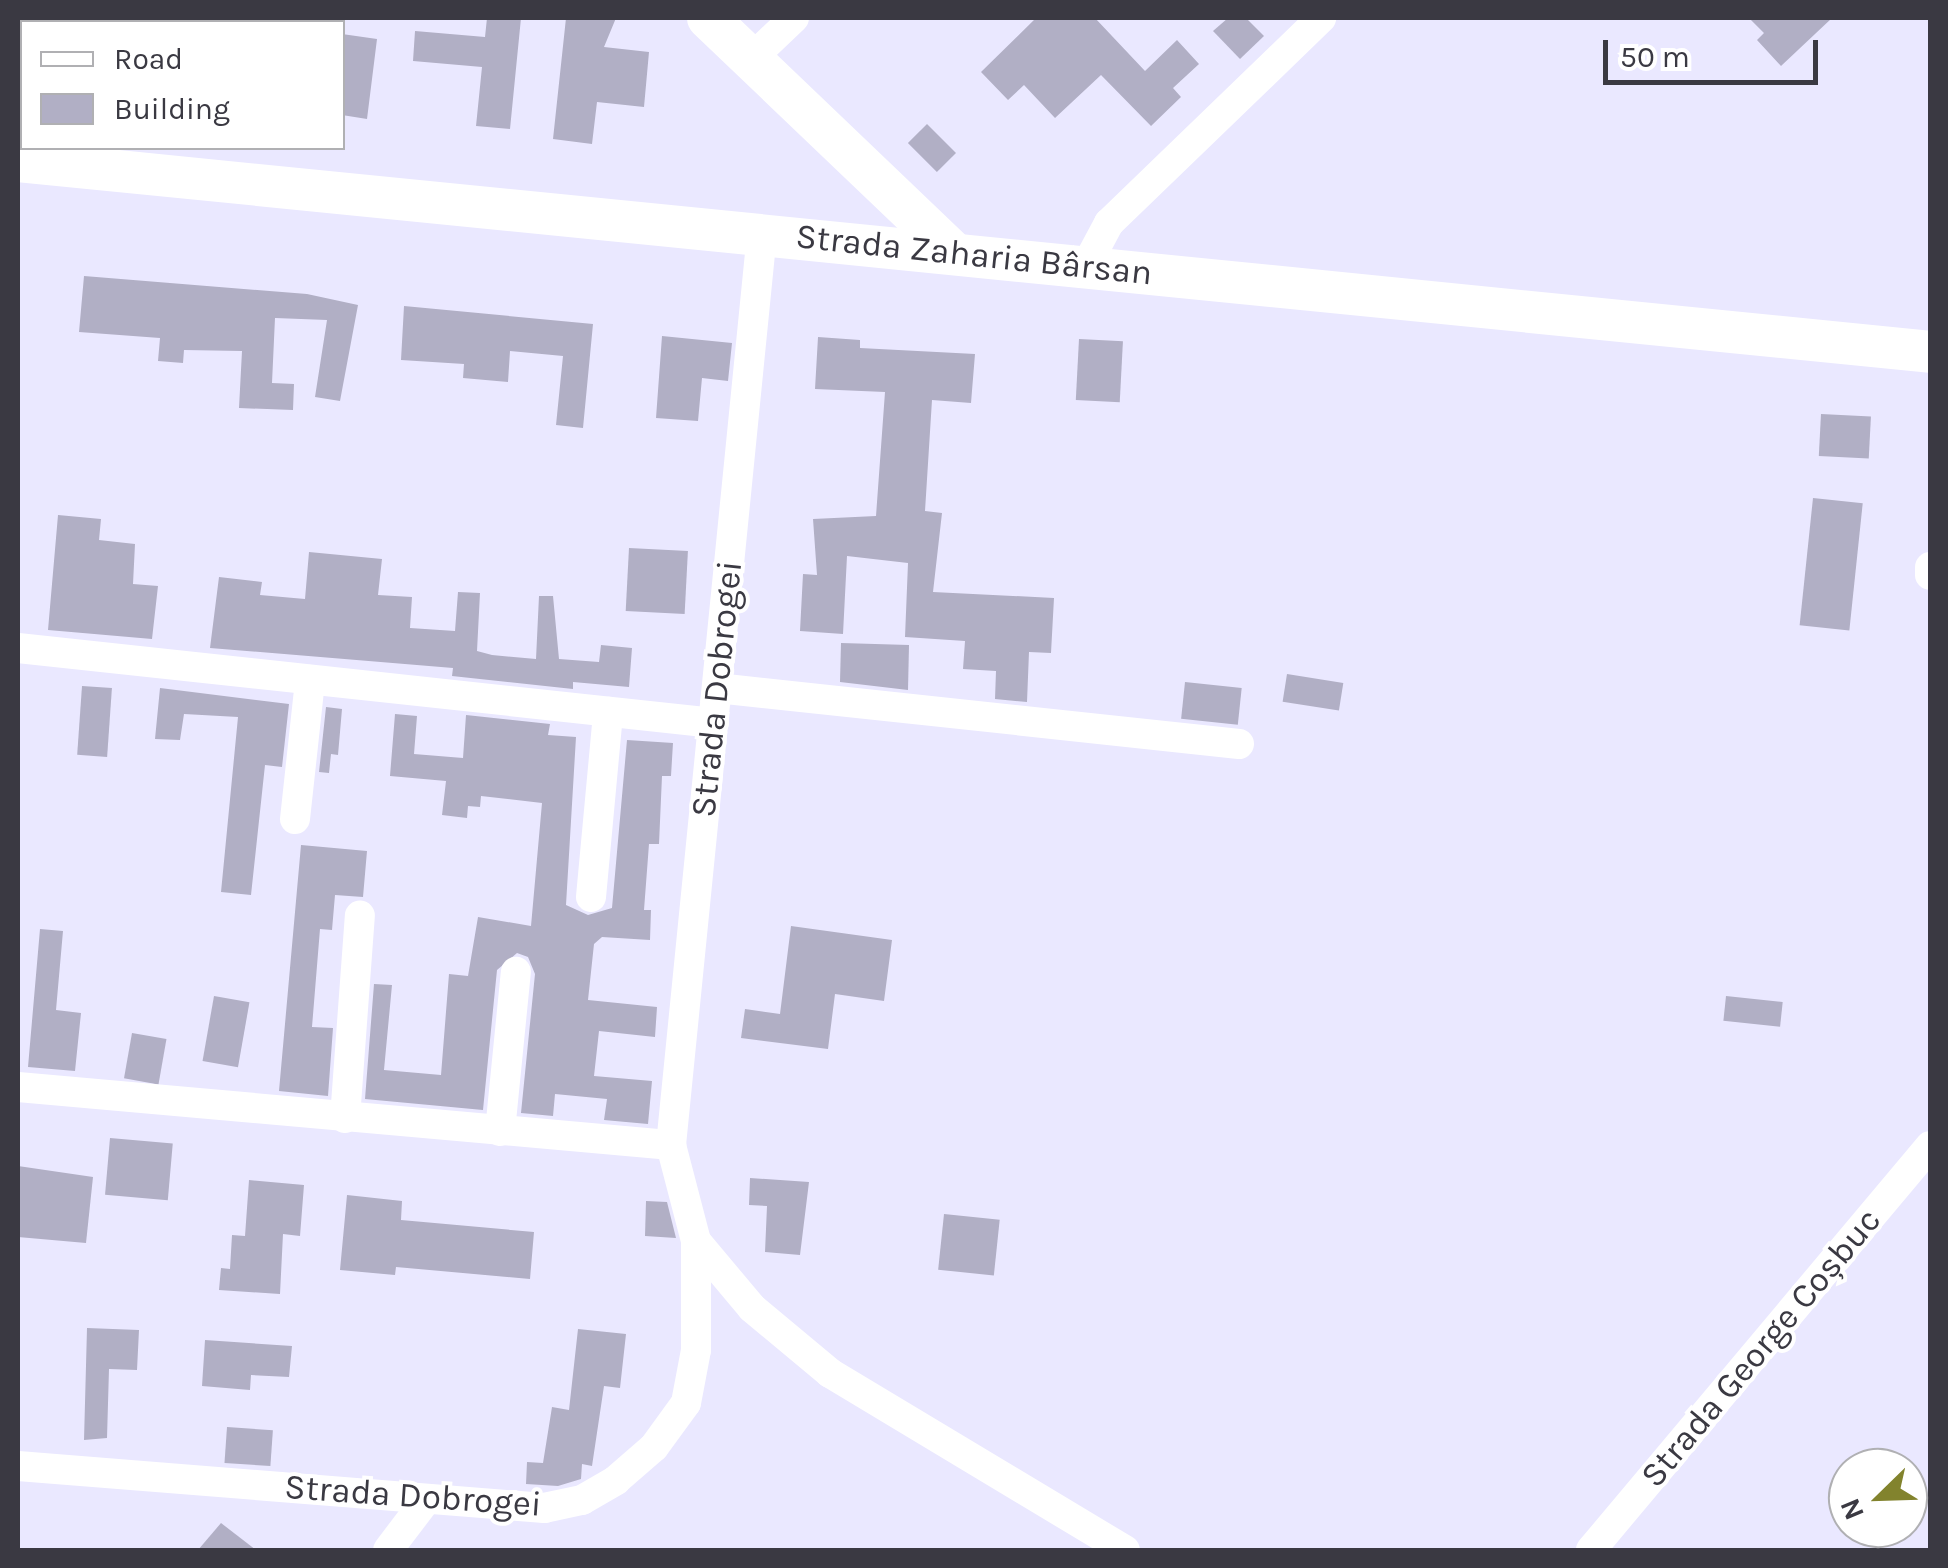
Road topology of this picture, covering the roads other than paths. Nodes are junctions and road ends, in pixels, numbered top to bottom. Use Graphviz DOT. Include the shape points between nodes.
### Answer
graph roads {
  1 [pos="708,18"];
  2 [pos="794,18"];
  3 [pos="1321,18"];
  4 [pos="752,58"];
  5 [pos="18,162"];
  6 [pos="762,234"];
  7 [pos="954,252"];
  8 [pos="1086,266"];
  9 [pos="1930,352"];
  10 [pos="1930,567"];
  11 [pos="1930,575"];
  12 [pos="18,648"];
  13 [pos="310,680"];
  14 [pos="717,688"];
  15 [pos="608,712"];
  16 [pos="714,722"];
  17 [pos="1239,744"];
  18 [pos="294,819"];
  19 [pos="591,897"];
  20 [pos="360,916"];
  21 [pos="516,972"];
  22 [pos="18,1086"];
  23 [pos="345,1118"];
  24 [pos="500,1132"];
  25 [pos="670,1145"];
  26 [pos="1930,1146"];
  27 [pos="696,1241"];
  28 [pos="18,1466"];
  29 [pos="426,1500"];
  30 [pos="388,1550"];
  31 [pos="1124,1550"];
  32 [pos="1591,1550"];
  1 -- 4 [label="main road"];
  2 -- 4 [label="street"];
  3 -- 8 [label="street" via="1109,223"];
  4 -- 7 [label="main road"];
  5 -- 6 [label="main road, Strada Zaharia Bârsan"];
  6 -- 7 [label="main road, Strada Zaharia Bârsan"];
  6 -- 14 [label="street, Strada Dobrogei"];
  7 -- 8 [label="main road, Strada Zaharia Bârsan"];
  8 -- 9 [label="main road, Strada Zaharia Bârsan"];
  10 -- 11 [label="street"];
  12 -- 13 [label="street"];
  13 -- 15 [label="street"];
  13 -- 18 [label="street"];
  14 -- 16 [label="street, Strada Dobrogei"];
  14 -- 17 [label="street"];
  15 -- 16 [label="street"];
  15 -- 19 [label="street"];
  16 -- 25 [label="street, Strada Dobrogei"];
  20 -- 23 [label="street"];
  21 -- 24 [label="street"];
  22 -- 23 [label="street"];
  23 -- 24 [label="street"];
  24 -- 25 [label="street"];
  25 -- 27 [label="street, Strada Dobrogei"];
  26 -- 32 [label="street, Strada George Coșbuc"];
  27 -- 29 [label="street, Strada Dobrogei" via="696,1350 686,1403 654,1447 582,1500 544,1508"];
  27 -- 31 [label="street" via="752,1308 830,1373"];
  28 -- 29 [label="street, Strada Dobrogei"];
  29 -- 30 [label="street"];
}
